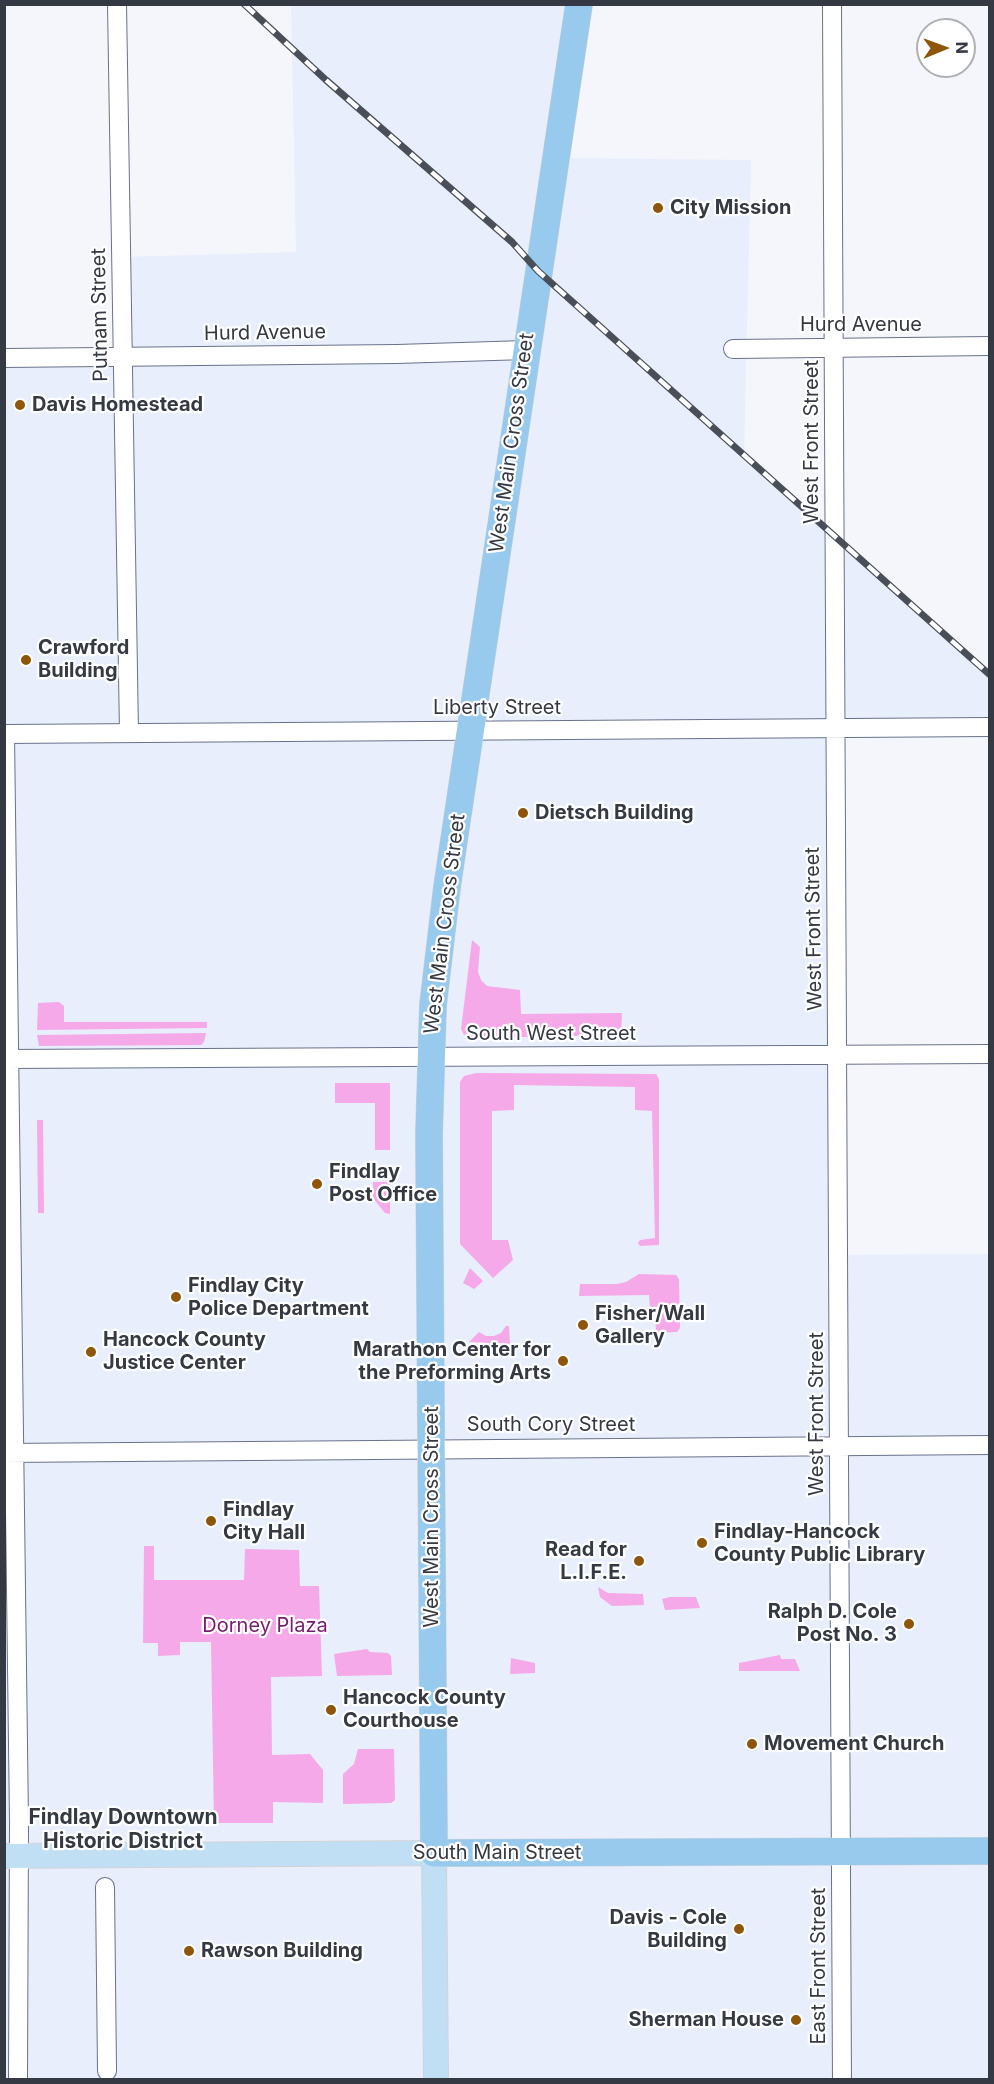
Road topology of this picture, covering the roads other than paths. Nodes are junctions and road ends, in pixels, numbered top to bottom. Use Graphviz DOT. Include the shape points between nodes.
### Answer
graph roads {
  1 [pos="117,4"];
  2 [pos="579,4"];
  3 [pos="832,4"];
  4 [pos="835,346"];
  5 [pos="990,346"];
  6 [pos="733,349"];
  7 [pos="526,350"];
  8 [pos="124,357"];
  9 [pos="4,358"];
  10 [pos="990,726"];
  11 [pos="470,730"];
  12 [pos="836,730"];
  13 [pos="129,733"];
  14 [pos="5,734"];
  15 [pos="838,1054"];
  16 [pos="990,1054"];
  17 [pos="430,1057"];
  18 [pos="7,1059"];
  19 [pos="990,1445"];
  20 [pos="840,1446"];
  21 [pos="431,1448"];
  22 [pos="9,1453"];
  23 [pos="990,1851"];
  24 [pos="841,1852"];
  25 [pos="434,1853"];
  26 [pos="12,1856"];
  27 [pos="105,1887"];
  28 [pos="107,2071"];
  29 [pos="18,2079"];
  30 [pos="436,2079"];
  31 [pos="842,2079"];
  1 -- 8 [label="street, Putnam Street"];
  2 -- 7 [label="highway, West Main Cross Street"];
  3 -- 4 [label="street, West Front Street"];
  4 -- 5 [label="street, Hurd Avenue"];
  4 -- 6 [label="street, Hurd Avenue"];
  4 -- 12 [label="street, West Front Street"];
  7 -- 8 [label="street, Hurd Avenue"];
  7 -- 11 [label="highway, West Main Cross Street"];
  8 -- 9 [label="street, Hurd Avenue"];
  8 -- 13 [label="street, Putnam Street"];
  10 -- 12 [label="street, Liberty Street"];
  11 -- 12 [label="street, Liberty Street"];
  11 -- 13 [label="street, Liberty Street"];
  11 -- 17 [label="highway, West Main Cross Street" via="443,914"];
  12 -- 15 [label="street, West Front Street"];
  13 -- 14 [label="street, Liberty Street"];
  14 -- 18 [label="street"];
  15 -- 16 [label="street, South West Street"];
  15 -- 17 [label="street, South West Street"];
  15 -- 20 [label="street, West Front Street"];
  17 -- 18 [label="street, South West Street"];
  17 -- 21 [label="highway, West Main Cross Street"];
  18 -- 22 [label="street"];
  19 -- 20 [label="street, South Cory Street"];
  20 -- 21 [label="street, South Cory Street"];
  20 -- 24 [label="street, West Front Street"];
  21 -- 22 [label="street, South Cory Street"];
  21 -- 25 [label="highway, West Main Cross Street"];
  22 -- 26 [label="street"];
  23 -- 24 [label="highway, South Main Street"];
  24 -- 25 [label="highway, South Main Street"];
  24 -- 31 [label="street, East Front Street"];
  25 -- 26 [label="main road, South Main Street"];
  25 -- 30 [label="main road"];
  26 -- 29 [label="street"];
  27 -- 28 [label="street"];
}
